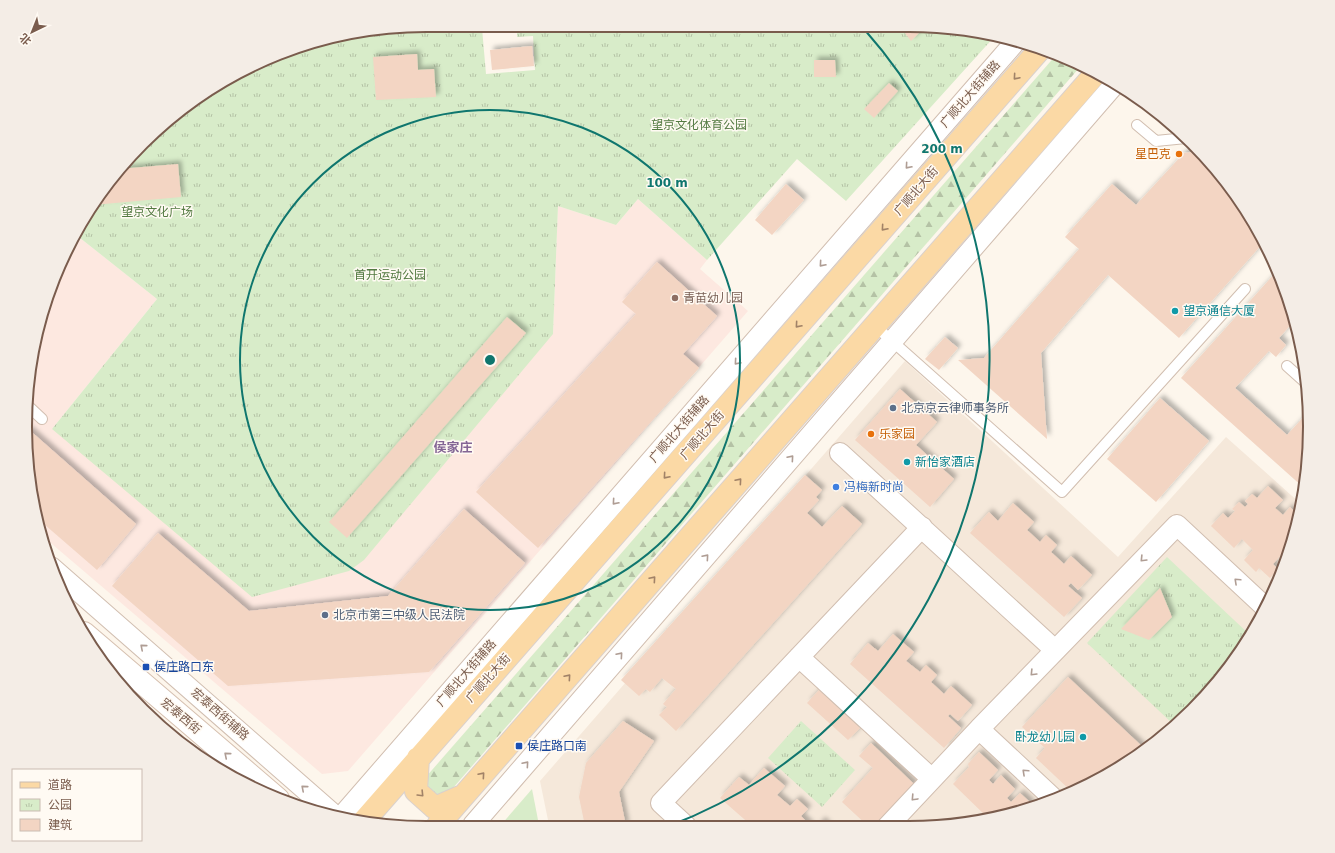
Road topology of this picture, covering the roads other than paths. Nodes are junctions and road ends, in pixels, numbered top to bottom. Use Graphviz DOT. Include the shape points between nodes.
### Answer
graph roads {
  1 [pos="1012,45"];
  2 [pos="1036,53"];
  3 [pos="1092,78"];
  4 [pos="1111,88"];
  5 [pos="1137,125"];
  6 [pos="1178,139"];
  7 [pos="1245,289"];
  8 [pos="874,325"];
  9 [pos="892,341"];
  10 [pos="1287,366"];
  11 [pos="1300,378"];
  12 [pos="33,410"];
  13 [pos="42,419"];
  14 [pos="840,453"];
  15 [pos="922,527"];
  16 [pos="62,576"];
  17 [pos="1261,604"];
  18 [pos="97,644"];
  19 [pos="1055,650"];
  20 [pos="799,657"];
  21 [pos="979,729"];
  22 [pos="418,758"];
  23 [pos="932,780"];
  24 [pos="260,784"];
  25 [pos="464,795"];
  26 [pos="1049,795"];
  27 [pos="327,809"];
  28 [pos="345,812"];
  29 [pos="368,817"];
  30 [pos="441,821"];
  31 [pos="476,821"];
  32 [pos="681,821"];
  33 [pos="893,821"];
  1 -- 28 [label="street, 广顺北大街辅路, one-way"];
  2 -- 22 [label="main road, 广顺北大街, one-way"];
  3 -- 8 [label="main road"];
  4 -- 9 [label="street"];
  5 -- 6 [label="lane" via="1156,141"];
  7 -- 9 [label="lane" via="1062,492"];
  8 -- 9 [label="lane"];
  25 -- 8 [label="main road, one-way"];
  31 -- 9 [label="street, one-way"];
  10 -- 11 [label="lane"];
  12 -- 13 [label="lane"];
  14 -- 15 [label="street"];
  15 -- 19 [label="street"];
  15 -- 20 [label="street"];
  27 -- 16 [label="street, 宏泰西街辅路, one-way"];
  17 -- 19 [label="street, one-way" via="1177,525"];
  24 -- 18 [label="street, 宏泰西街, one-way"];
  19 -- 21 [label="street, one-way"];
  20 -- 23 [label="street"];
  20 -- 32 [label="street" via="661,803"];
  21 -- 23 [label="street"];
  26 -- 21 [label="street, one-way"];
  22 -- 25 [label="main road, one-way" via="416,791 435,808"];
  22 -- 29 [label="main road, 广顺北大街"];
  23 -- 33 [label="street, one-way"];
  25 -- 30 [label="main road"];
}
